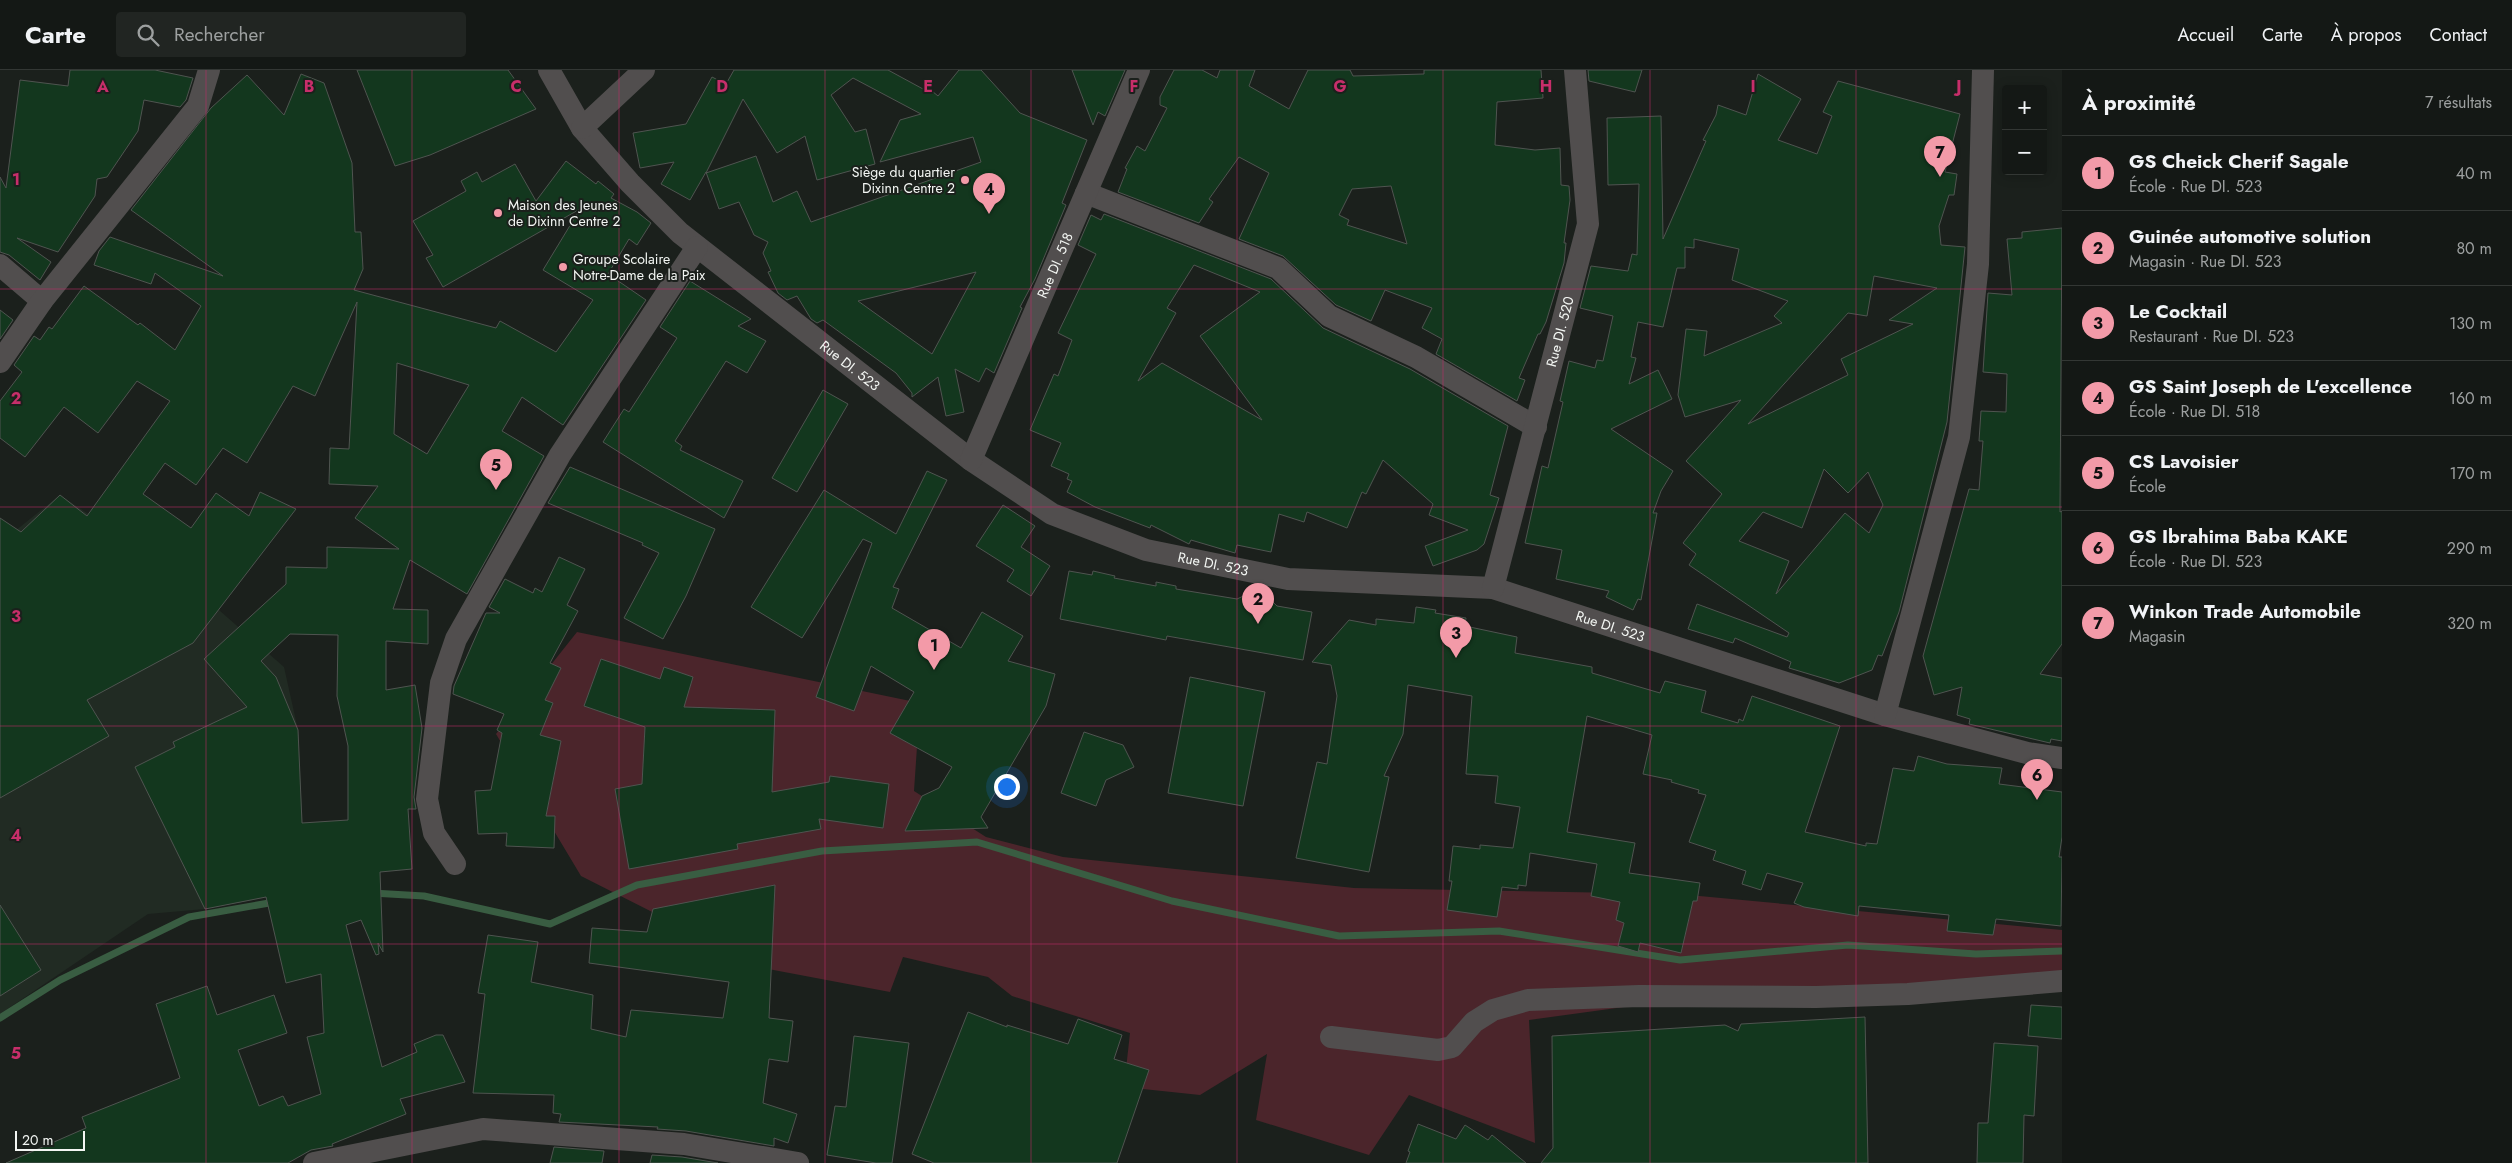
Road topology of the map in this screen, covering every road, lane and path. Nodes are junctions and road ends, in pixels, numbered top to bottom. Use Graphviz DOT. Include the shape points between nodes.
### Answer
graph roads {
  1 [pos="209,70"];
  2 [pos="549,70"];
  3 [pos="644,70"];
  4 [pos="1139,70"];
  5 [pos="1576,70"];
  6 [pos="1983,70"];
  7 [pos="582,128"];
  8 [pos="1086,193"];
  9 [pos="697,247"];
  10 [pos="0,265"];
  11 [pos="42,301"];
  12 [pos="0,362"];
  13 [pos="1536,427"];
  14 [pos="971,460"];
  15 [pos="1493,588"];
  16 [pos="1885,716"];
  17 [pos="2062,758"];
  18 [pos="455,864"];
  19 [pos="2062,980"];
  20 [pos="1331,1037"];
  21 [pos="314,1163"];
  22 [pos="798,1163"];
  1 -- 11 [label="street" via="198,106"];
  2 -- 7 [label="street, Rue DI. 523"];
  3 -- 7 [label="street"];
  4 -- 8 [label="street, Rue DI. 518"];
  5 -- 13 [label="street, Rue DI. 520" via="1588,224"];
  6 -- 16 [label="street" via="1978,264 1958,437"];
  7 -- 9 [label="street, Rue DI. 523" via="630,183"];
  8 -- 13 [label="street" via="1278,268 1329,316 1416,357"];
  8 -- 14 [label="street, Rue DI. 518"];
  9 -- 14 [label="street, Rue DI. 523"];
  9 -- 18 [label="street" via="560,455 456,638 441,682 427,799 434,833"];
  10 -- 11 [label="street"];
  11 -- 12 [label="street"];
  13 -- 15 [label="street, Rue DI. 520"];
  14 -- 15 [label="street, Rue DI. 523" via="1052,514 1146,550 1288,579"];
  15 -- 16 [label="street, Rue DI. 523"];
  16 -- 17 [label="street, Rue DI. 523" via="2027,753"];
  19 -- 20 [label="street" via="1908,994 1528,1000 1493,1010 1474,1022 1452,1047 1438,1050"];
  21 -- 22 [label="street" via="482,1129 684,1144"];
}
